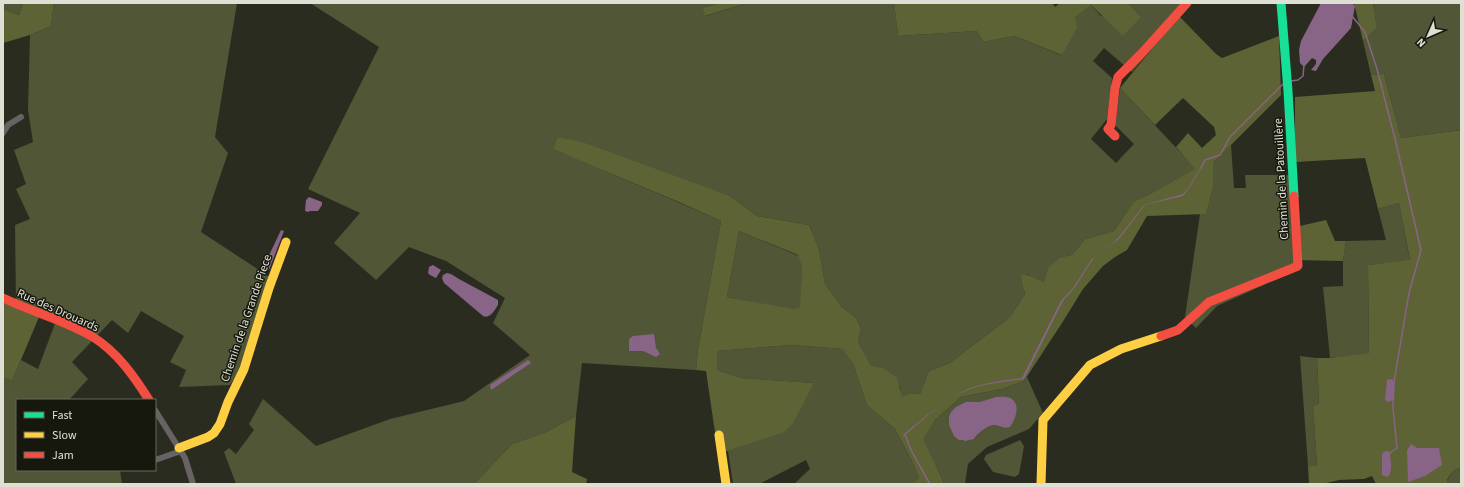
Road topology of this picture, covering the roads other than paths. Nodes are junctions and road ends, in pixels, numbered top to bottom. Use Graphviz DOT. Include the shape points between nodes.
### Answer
graph roads {
  1 [pos="1187,3"];
  2 [pos="1281,3"];
  3 [pos="21,117"];
  4 [pos="3,133"];
  5 [pos="1115,136"];
  6 [pos="286,242"];
  7 [pos="3,298"];
  8 [pos="148,399"];
  9 [pos="156,412"];
  10 [pos="719,435"];
  11 [pos="180,449"];
  12 [pos="156,460"];
  13 [pos="193,484"];
  14 [pos="726,484"];
  15 [pos="1041,484"];
  1 -- 5 [label="street" via="1118,77 1112,125 1108,129"];
  2 -- 15 [label="street, Chemin de la Patouillère" via="1298,266 1209,302 1178,330 1121,349 1090,365 1043,420"];
  3 -- 4 [label="street"];
  6 -- 11 [label="street, Chemin de la Grande Piece" via="244,368 220,424 208,437"];
  7 -- 8 [label="street, Rue des Drouards" via="87,333 103,343 124,364"];
  9 -- 11 [label="street"];
  10 -- 14 [label="street"];
  11 -- 12 [label="street"];
  11 -- 13 [label="street"];
}
